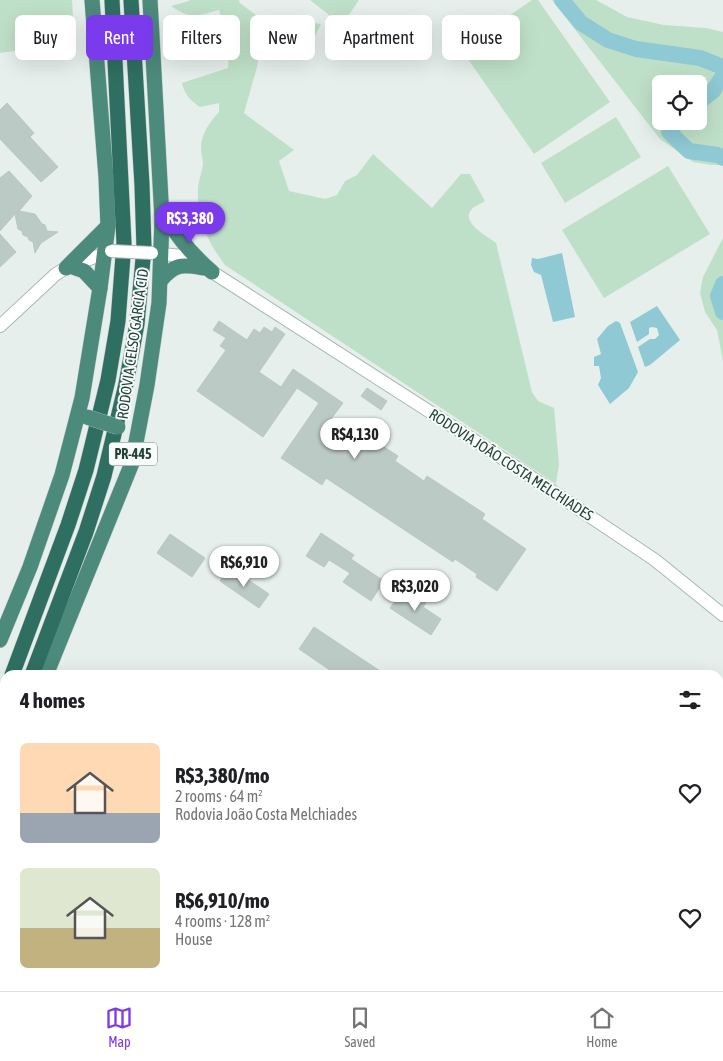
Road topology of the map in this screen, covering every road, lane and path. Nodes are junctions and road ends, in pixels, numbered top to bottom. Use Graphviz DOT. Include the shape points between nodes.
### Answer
graph roads {
  1 [pos="92,0"];
  2 [pos="112,0"];
  3 [pos="131,0"];
  4 [pos="150,0"];
  5 [pos="161,207"];
  6 [pos="108,226"];
  7 [pos="108,252"];
  8 [pos="157,253"];
  9 [pos="68,267"];
  10 [pos="209,270"];
  11 [pos="161,280"];
  12 [pos="100,288"];
  13 [pos="0,326"];
  14 [pos="83,416"];
  15 [pos="138,432"];
  16 [pos="723,615"];
  17 [pos="0,640"];
  18 [pos="14,670"];
  19 [pos="34,670"];
  20 [pos="48,670"];
  1 -- 6 [label="highway"];
  2 -- 18 [label="highway, RODOVIA CELSO GARCIA CID / PR-445" via="124,243 118,321 108,380 86,470"];
  3 -- 19 [label="highway, RODOVIA CELSO GARCIA CID / PR-445" via="144,248 137,324 104,476"];
  4 -- 5 [label="highway, RODOVIA CELSO GARCIA CID / PR-445"];
  5 -- 8 [label="highway, RODOVIA CELSO GARCIA CID / PR-445"];
  5 -- 10 [label="highway" via="180,240"];
  6 -- 7 [label="highway"];
  6 -- 9 [label="highway"];
  7 -- 8 [label="street, RODOVIA JOÃO COSTA MELCHIADES, bridge"];
  7 -- 9 [label="street"];
  7 -- 12 [label="highway"];
  8 -- 10 [label="street, RODOVIA JOÃO COSTA MELCHIADES" via="190,258"];
  8 -- 11 [label="highway, RODOVIA CELSO GARCIA CID / PR-445"];
  9 -- 12 [label="highway" via="84,271"];
  9 -- 13 [label="street" via="56,274"];
  10 -- 11 [label="highway" via="179,265"];
  10 -- 16 [label="street, RODOVIA JOÃO COSTA MELCHIADES" via="655,560"];
  11 -- 15 [label="highway, RODOVIA CELSO GARCIA CID / PR-445"];
  12 -- 14 [label="highway"];
  14 -- 15 [label="highway, bridge"];
  14 -- 17 [label="highway" via="30,567"];
  15 -- 20 [label="highway, RODOVIA CELSO GARCIA CID / PR-445" via="132,463"];
}
